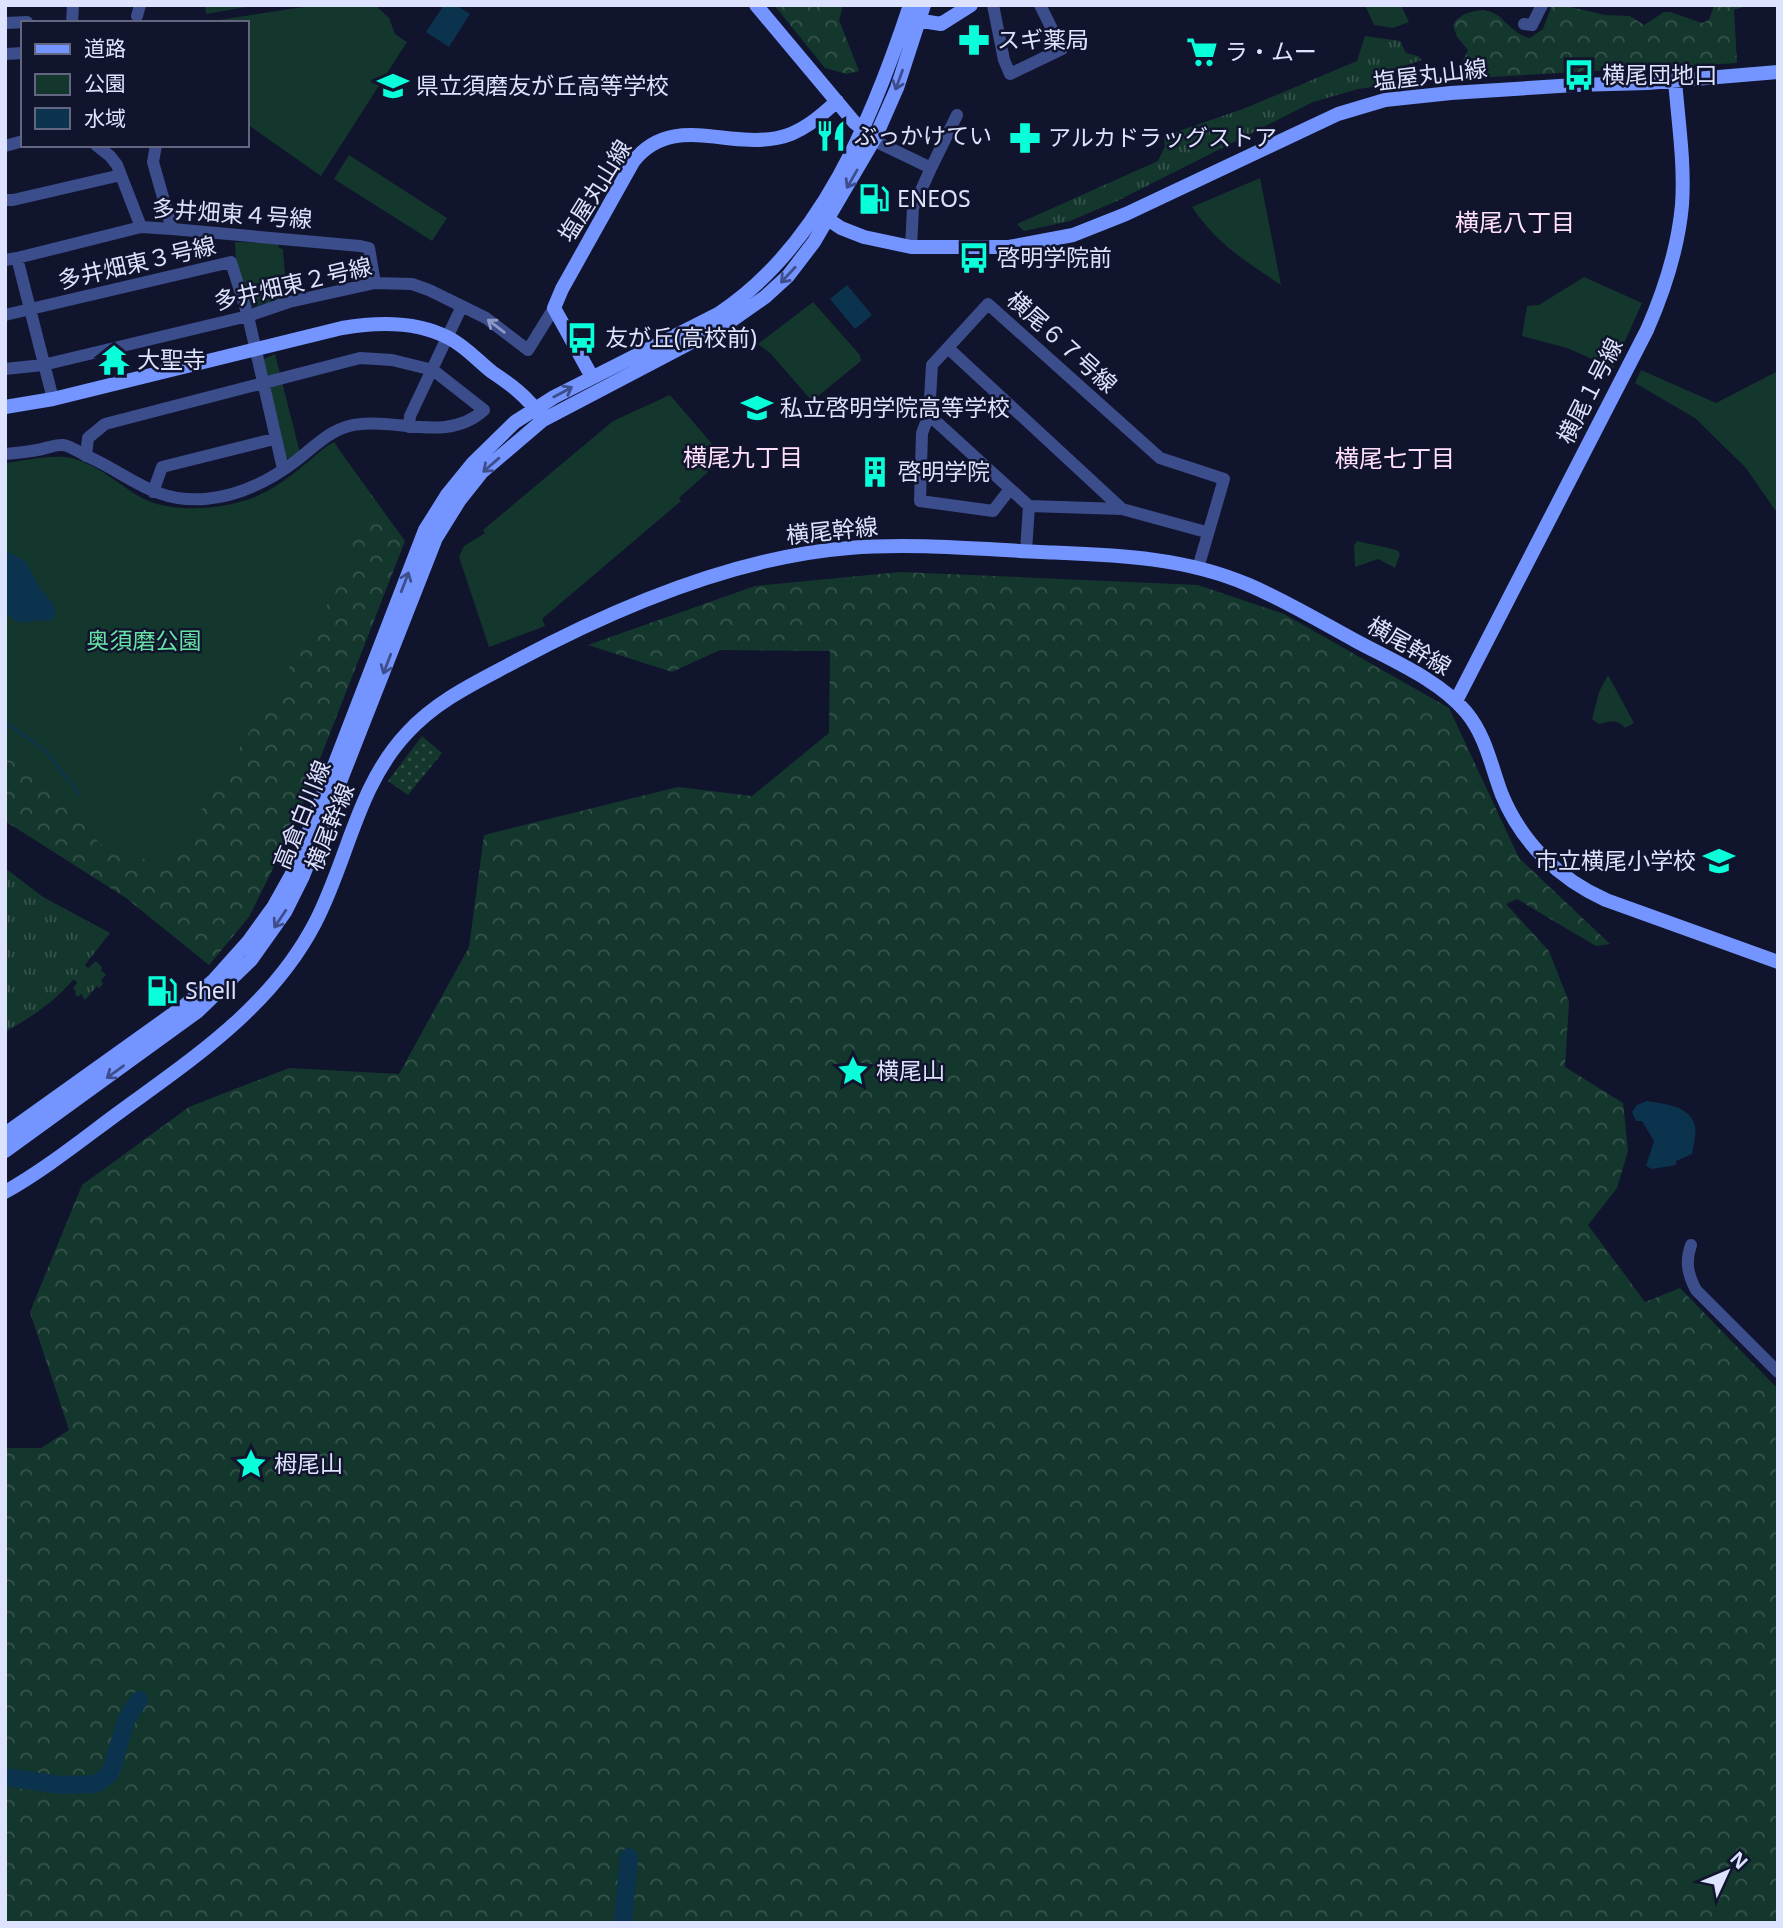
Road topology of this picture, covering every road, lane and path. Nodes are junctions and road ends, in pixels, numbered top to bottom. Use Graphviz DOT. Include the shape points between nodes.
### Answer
graph roads {
  1 [pos="756,5"];
  2 [pos="924,5"];
  3 [pos="971,5"];
  4 [pos="993,5"];
  5 [pos="1040,5"];
  6 [pos="1542,5"];
  7 [pos="5,12"];
  8 [pos="911,15"];
  9 [pos="6,23"];
  10 [pos="1524,24"];
  11 [pos="1778,72"];
  12 [pos="1675,80"];
  13 [pos="837,101"];
  14 [pos="957,115"];
  15 [pos="869,134"];
  16 [pos="99,147"];
  17 [pos="156,147"];
  18 [pos="931,168"];
  19 [pos="121,175"];
  20 [pos="5,200"];
  21 [pos="822,215"];
  22 [pos="141,228"];
  23 [pos="172,229"];
  24 [pos="911,247"];
  25 [pos="11,259"];
  26 [pos="375,283"];
  27 [pos="462,306"];
  28 [pos="554,309"];
  29 [pos="31,310"];
  30 [pos="5,315"];
  31 [pos="248,316"];
  32 [pos="449,338"];
  33 [pos="948,348"];
  34 [pos="254,349"];
  35 [pos="43,365"];
  36 [pos="5,369"];
  37 [pos="433,370"];
  38 [pos="596,383"];
  39 [pos="262,384"];
  40 [pos="53,399"];
  41 [pos="5,407"];
  42 [pos="539,414"];
  43 [pos="929,415"];
  44 [pos="409,426"];
  45 [pos="274,439"];
  46 [pos="5,454"];
  47 [pos="86,456"];
  48 [pos="282,469"];
  49 [pos="1010,489"];
  50 [pos="153,492"];
  51 [pos="1029,506"];
  52 [pos="1122,509"];
  53 [pos="1206,532"];
  54 [pos="1026,551"];
  55 [pos="1198,568"];
  56 [pos="1456,701"];
  57 [pos="1778,962"];
  58 [pos="5,1134"];
  59 [pos="5,1151"];
  60 [pos="5,1192"];
  61 [pos="1691,1245"];
  62 [pos="1778,1372"];
  1 -- 13 [label="street"];
  2 -- 8 [label="street"];
  3 -- 8 [label="street" via="944,23 933,24"];
  4 -- 5 [label="street" via="1010,74 1062,49"];
  6 -- 10 [label="street" via="1532,25"];
  7 -- 9 [label="street"];
  8 -- 15 [label="street" via="881,89"];
  11 -- 12 [label="street, 塩屋丸山線"];
  12 -- 24 [label="street, 塩屋丸山線" via="1385,100 1338,114 1073,235 1009,247"];
  12 -- 56 [label="street, 横尾１号線" via="1682,202 1667,283"];
  13 -- 15 [label="street"];
  13 -- 28 [label="street, 塩屋丸山線" via="802,128 776,138 678,135 643,149"];
  14 -- 18 [label="street"];
  15 -- 18 [label="street"];
  15 -- 21 [label="street"];
  16 -- 19 [label="street"];
  17 -- 23 [label="street" via="153,162"];
  18 -- 24 [label="street" via="913,208"];
  19 -- 20 [label="street"];
  19 -- 22 [label="street"];
  21 -- 24 [label="street, 塩屋丸山線" via="864,237"];
  21 -- 38 [label="street" via="730,306"];
  22 -- 23 [label="street, 多井畑東４号線"];
  22 -- 25 [label="street, 多井畑東４号線"];
  23 -- 26 [label="street, 多井畑東４号線" via="369,248"];
  25 -- 29 [label="street"];
  26 -- 27 [label="street, 多井畑東２号線" via="412,284"];
  26 -- 31 [label="street, 多井畑東２号線"];
  28 -- 27 [label="street, 多井畑東２号線, one-way" via="528,350"];
  27 -- 32 [label="street"];
  28 -- 38 [label="street"];
  29 -- 30 [label="street, 多井畑東３号線"];
  29 -- 31 [label="street, 多井畑東３号線" via="231,262"];
  29 -- 35 [label="street"];
  31 -- 34 [label="street, 多井畑東３号線"];
  31 -- 35 [label="street, 多井畑東２号線"];
  32 -- 34 [label="street" via="413,326 368,323"];
  32 -- 37 [label="street"];
  32 -- 42 [label="street" via="509,384"];
  33 -- 43 [label="street, 横尾６７号線" via="932,365"];
  33 -- 52 [label="street"];
  33 -- 53 [label="street, 横尾６７号線" via="988,304 1160,458 1224,479"];
  34 -- 39 [label="street, 多井畑東３号線"];
  34 -- 40 [label="street"];
  35 -- 36 [label="street, 多井畑東２号線"];
  35 -- 40 [label="street"];
  37 -- 39 [label="street" via="360,358"];
  37 -- 44 [label="street"];
  37 -- 44 [label="street" via="484,410 452,427"];
  38 -- 42 [label="street"];
  39 -- 45 [label="street, 多井畑東３号線"];
  39 -- 47 [label="street" via="105,424 88,438"];
  40 -- 41 [label="street"];
  58 -- 42 [label="street, 高倉白川線, one-way" via="184,1006 248,942 293,872 425,530 473,463 515,422"];
  42 -- 59 [label="street, 高倉白川線, one-way" via="482,472 436,538 303,876 258,950 198,1011"];
  43 -- 49 [label="street"];
  43 -- 49 [label="street, 横尾６７号線" via="922,433 920,501 993,512"];
  44 -- 48 [label="street" via="345,426"];
  45 -- 48 [label="street, 多井畑東３号線"];
  45 -- 50 [label="street" via="162,467"];
  46 -- 47 [label="street" via="64,445"];
  47 -- 50 [label="street"];
  48 -- 50 [label="street" via="228,495 193,499"];
  49 -- 51 [label="street"];
  51 -- 52 [label="street"];
  51 -- 54 [label="street"];
  52 -- 53 [label="street"];
  53 -- 55 [label="street, 横尾６７号線"];
  54 -- 55 [label="street, 横尾幹線" via="1139,557"];
  54 -- 60 [label="street, 横尾幹線" via="895,547 795,555 694,582 570,632 466,687 421,719 383,762 314,924 269,990 210,1046"];
  55 -- 56 [label="street, 横尾幹線" via="1269,595 1418,675"];
  56 -- 57 [label="street, 横尾幹線" via="1480,732 1514,819 1531,844 1564,876 1606,900"];
  61 -- 62 [label="street" via="1689,1276 1696,1290"];
}
